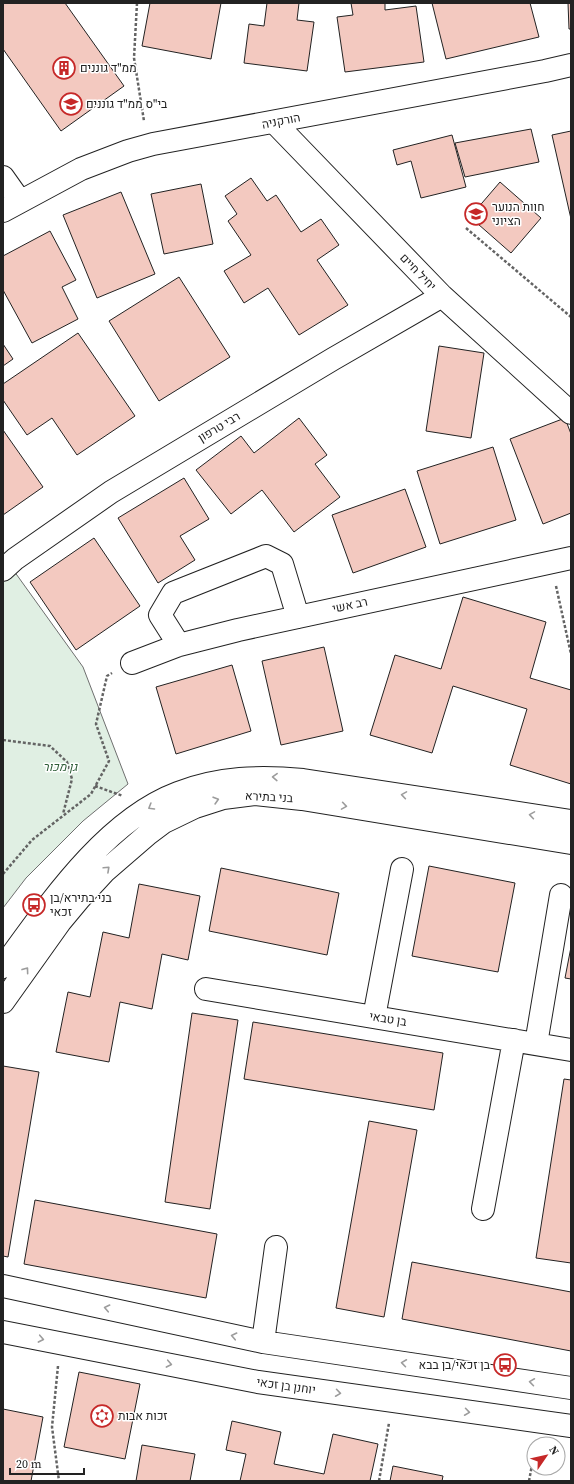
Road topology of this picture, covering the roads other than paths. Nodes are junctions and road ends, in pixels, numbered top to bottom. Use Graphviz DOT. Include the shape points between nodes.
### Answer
graph roads {
  1 [pos="571,65"];
  2 [pos="274,122"];
  3 [pos="3,177"];
  4 [pos="11,206"];
  5 [pos="442,296"];
  6 [pos="571,413"];
  7 [pos="571,558"];
  8 [pos="3,570"];
  9 [pos="298,617"];
  10 [pos="179,645"];
  11 [pos="132,663"];
  12 [pos="571,821"];
  13 [pos="571,843"];
  14 [pos="402,869"];
  15 [pos="561,895"];
  16 [pos="3,967"];
  17 [pos="206,989"];
  18 [pos="3,1002"];
  19 [pos="374,1017"];
  20 [pos="514,1040"];
  21 [pos="536,1044"];
  22 [pos="571,1050"];
  23 [pos="483,1210"];
  24 [pos="276,1247"];
  25 [pos="4,1286"];
  26 [pos="3,1332"];
  27 [pos="262,1342"];
  28 [pos="571,1388"];
  29 [pos="571,1426"];
  1 -- 2 [label="street, הורקניה"];
  2 -- 4 [label="street, הורקניה" via="152,144 128,151 81,169"];
  2 -- 5 [label="street, יחיל חיים"];
  3 -- 4 [label="street"];
  5 -- 6 [label="street, יחיל חיים"];
  5 -- 8 [label="street, רבי טרפון" via="111,492"];
  7 -- 9 [label="street, רב אשי"];
  9 -- 10 [label="street, רב אשי"];
  9 -- 10 [label="street" via="282,564 266,556 173,593 160,615"];
  10 -- 11 [label="street, רב אשי"];
  12 -- 16 [label="street, בני בתירא, one-way" via="285,778 239,778 195,788 177,793 139,814 109,838 70,880"];
  18 -- 13 [label="street, בני בתירא, one-way" via="60,922 104,872 164,822 195,807 223,798 255,794 302,799"];
  14 -- 19 [label="street"];
  15 -- 21 [label="street"];
  17 -- 19 [label="street, בן טבאי"];
  19 -- 20 [label="street, בן טבאי"];
  20 -- 21 [label="street, בן טבאי"];
  20 -- 23 [label="street"];
  21 -- 22 [label="street, בן טבאי"];
  24 -- 27 [label="street"];
  27 -- 25 [label="street, one-way"];
  26 -- 29 [label="street, יוחנן בן זכאי, one-way" via="258,1382"];
  28 -- 27 [label="street, one-way"];
}
